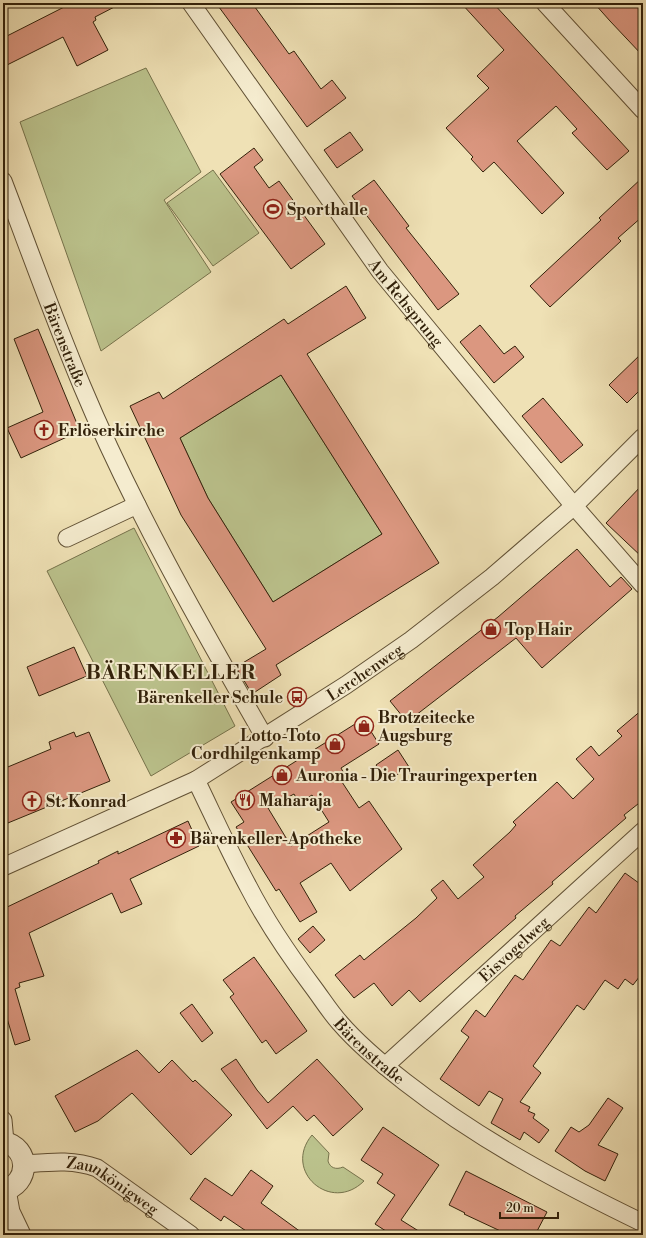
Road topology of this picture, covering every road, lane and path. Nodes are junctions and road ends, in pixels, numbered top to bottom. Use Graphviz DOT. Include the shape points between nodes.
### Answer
graph roads {
  1 [pos="191,3"];
  2 [pos="545,3"];
  3 [pos="643,110"];
  4 [pos="3,181"];
  5 [pos="643,437"];
  6 [pos="137,505"];
  7 [pos="574,506"];
  8 [pos="67,538"];
  9 [pos="643,585"];
  10 [pos="265,738"];
  11 [pos="196,780"];
  12 [pos="643,831"];
  13 [pos="3,867"];
  14 [pos="385,1066"];
  15 [pos="3,1120"];
  16 [pos="4,1142"];
  17 [pos="24,1164"];
  18 [pos="4,1190"];
  19 [pos="643,1223"];
  20 [pos="20,1235"];
  21 [pos="191,1235"];
  1 -- 7 [label="street, Am Rehsprung" via="380,271"];
  2 -- 3 [label="street"];
  4 -- 6 [label="street, Bärenstraße" via="82,386"];
  5 -- 7 [label="street, Lerchenweg"];
  6 -- 8 [label="street"];
  6 -- 10 [label="street, Bärenstraße" via="201,627"];
  7 -- 9 [label="street, Am Rehsprung"];
  7 -- 10 [label="street, Lerchenweg" via="492,577 411,640"];
  10 -- 11 [label="street, Lerchenweg"];
  11 -- 13 [label="street, Lerchenweg"];
  11 -- 14 [label="street, Bärenstraße" via="248,886 304,975 338,1022"];
  12 -- 14 [label="street, Eisvogelweg"];
  14 -- 19 [label="street, Bärenstraße" via="474,1132 585,1195"];
  15 -- 16 [label="street"];
  16 -- 17 [label="street" via="20,1151"];
  17 -- 18 [label="street" via="22,1178 17,1184"];
  17 -- 21 [label="street, Zaunkönigweg" via="69,1161 97,1168"];
  18 -- 20 [label="street" via="9,1212"];
}
